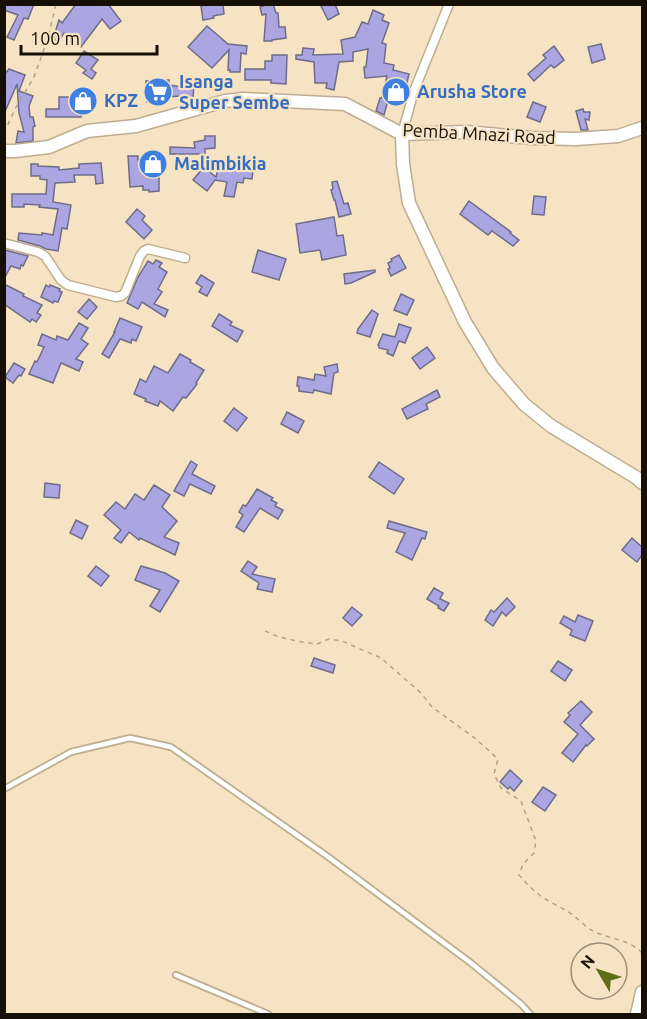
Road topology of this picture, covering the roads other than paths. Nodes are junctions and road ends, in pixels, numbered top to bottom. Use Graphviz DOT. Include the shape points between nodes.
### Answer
graph roads {
  1 [pos="449,4"];
  2 [pos="642,128"];
  3 [pos="402,134"];
  4 [pos="4,151"];
  5 [pos="4,243"];
  6 [pos="185,258"];
  7 [pos="642,483"];
  8 [pos="4,789"];
  9 [pos="176,975"];
  10 [pos="642,992"];
  11 [pos="267,1014"];
  12 [pos="530,1014"];
  13 [pos="638,1014"];
  1 -- 3 [label="street" via="414,91"];
  2 -- 3 [label="main road, Pemba Mnazi Road" via="618,136 576,140 466,132"];
  3 -- 4 [label="main road, Pemba Mnazi Road" via="345,104 243,99 136,126 87,131 49,147"];
  3 -- 7 [label="main road" via="409,203 465,322 493,368 524,404 551,426"];
  5 -- 6 [label="street" via="45,256 68,285 116,297 125,293 144,251"];
  8 -- 12 [label="lane" via="71,752 130,738 171,747 471,963"];
  9 -- 11 [label="lane"];
  10 -- 13 [label="main road"];
}
